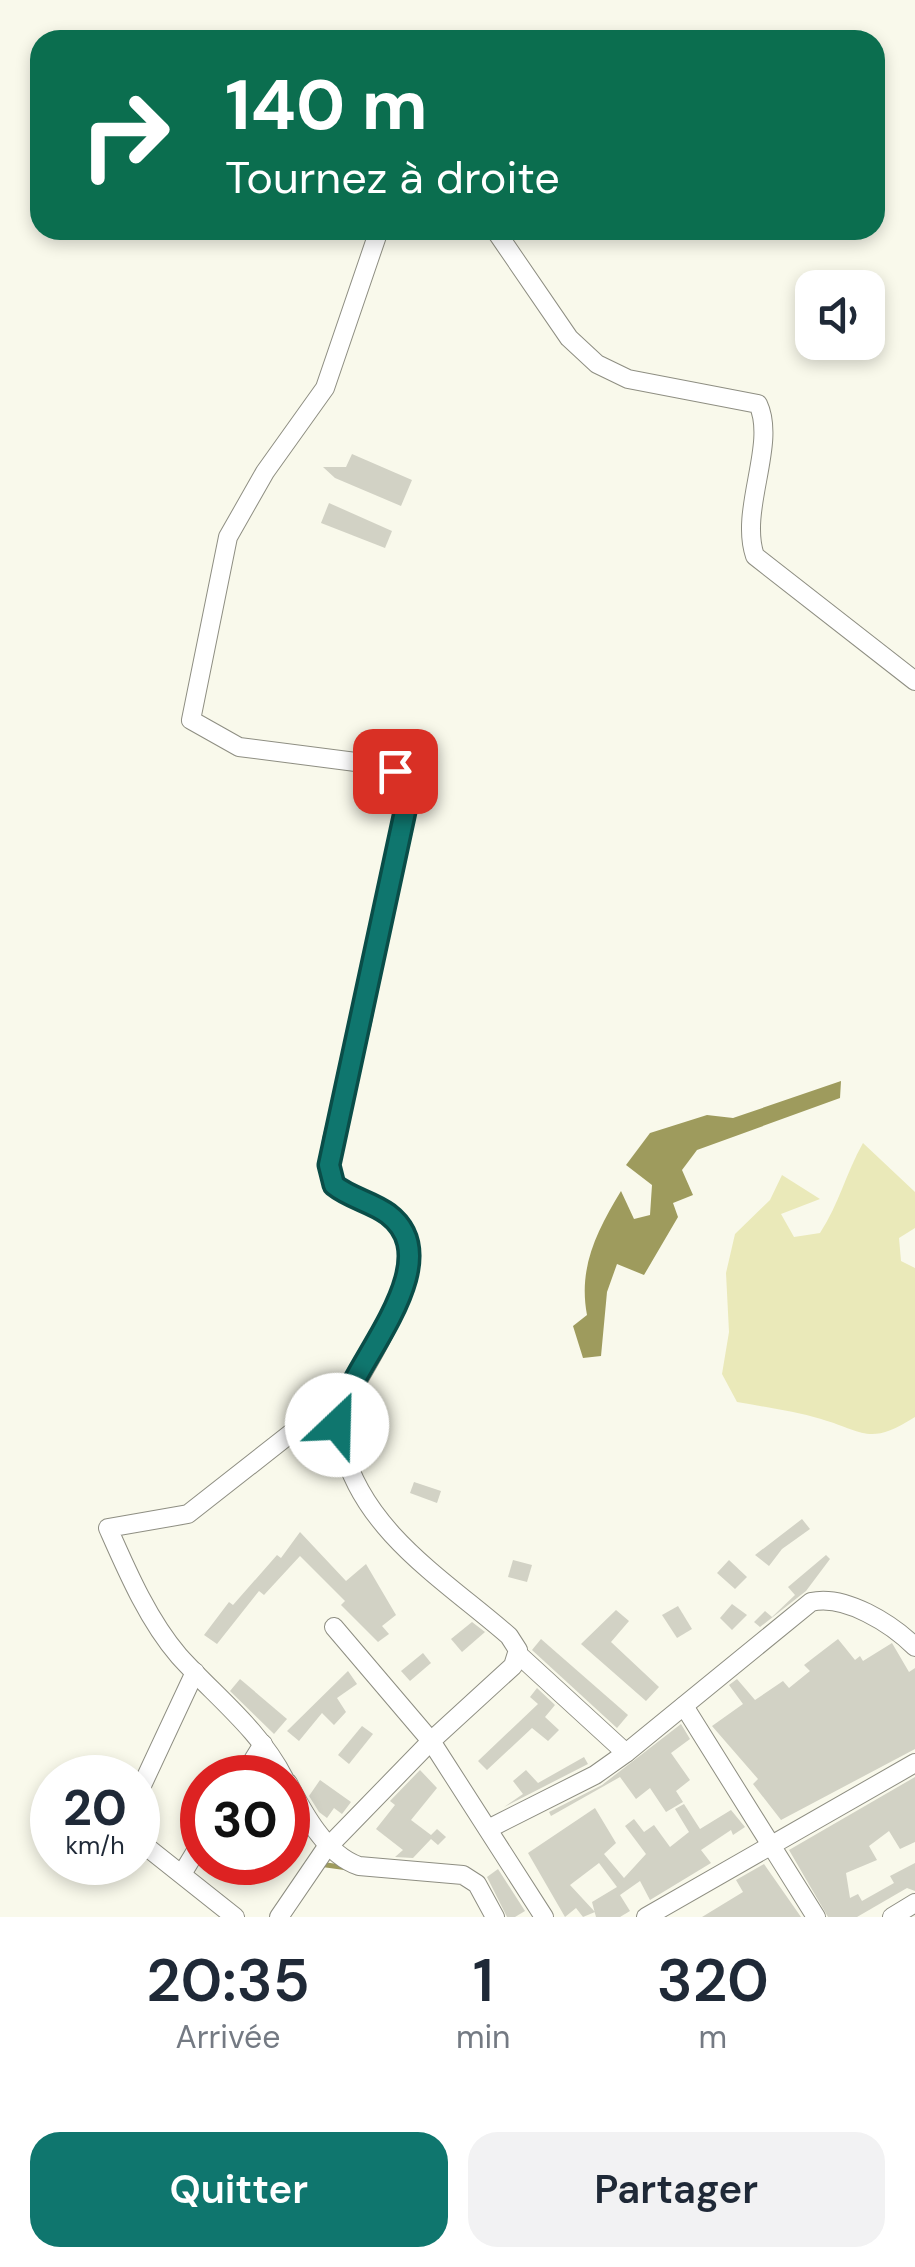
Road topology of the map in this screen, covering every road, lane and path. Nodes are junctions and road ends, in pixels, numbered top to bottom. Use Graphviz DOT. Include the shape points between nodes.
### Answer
graph roads {
  1 [pos="376,240"];
  2 [pos="502,240"];
  3 [pos="915,681"];
  4 [pos="337,1419"];
  5 [pos="334,1627"];
  6 [pos="915,1647"];
  7 [pos="519,1655"];
  8 [pos="196,1672"];
  9 [pos="684,1706"];
  10 [pos="431,1741"];
  11 [pos="263,1744"];
  12 [pos="626,1753"];
  13 [pos="157,1755"];
  14 [pos="256,1755"];
  15 [pos="270,1755"];
  16 [pos="915,1763"];
  17 [pos="310,1816"];
  18 [pos="488,1829"];
  19 [pos="773,1844"];
  20 [pos="330,1846"];
  21 [pos="160,1857"];
  22 [pos="180,1872"];
  23 [pos="196,1885"];
  24 [pos="915,1903"];
  25 [pos="235,1917"];
  26 [pos="279,1917"];
  27 [pos="495,1917"];
  28 [pos="544,1917"];
  29 [pos="646,1917"];
  30 [pos="816,1917"];
  31 [pos="892,1917"];
  1 -- 4 [label="street" via="325,388 228,537 190,716 194,725 238,748 379,766 408,786 329,1156 334,1185 399,1227 406,1271 390,1320"];
  2 -- 3 [label="street" via="569,338 597,364 628,379 758,404 764,421 752,495 754,556"];
  4 -- 7 [label="street" via="352,1482 370,1511 509,1636"];
  4 -- 8 [label="street" via="295,1430 188,1514 108,1528 159,1627"];
  5 -- 10 [label="street"];
  6 -- 9 [label="street" via="872,1616 818,1600"];
  7 -- 10 [label="street"];
  7 -- 12 [label="street"];
  8 -- 11 [label="street"];
  8 -- 13 [label="street"];
  9 -- 12 [label="street"];
  9 -- 19 [label="street"];
  10 -- 18 [label="street"];
  10 -- 20 [label="street"];
  11 -- 14 [label="street"];
  11 -- 15 [label="street"];
  12 -- 18 [label="street"];
  16 -- 19 [label="street"];
  17 -- 20 [label="street"];
  18 -- 28 [label="street"];
  19 -- 29 [label="street"];
  19 -- 30 [label="street"];
  20 -- 26 [label="street"];
  20 -- 27 [label="street" via="359,1866 463,1875 477,1884"];
  21 -- 22 [label="street"];
  23 -- 25 [label="street"];
  24 -- 31 [label="street"];
}
